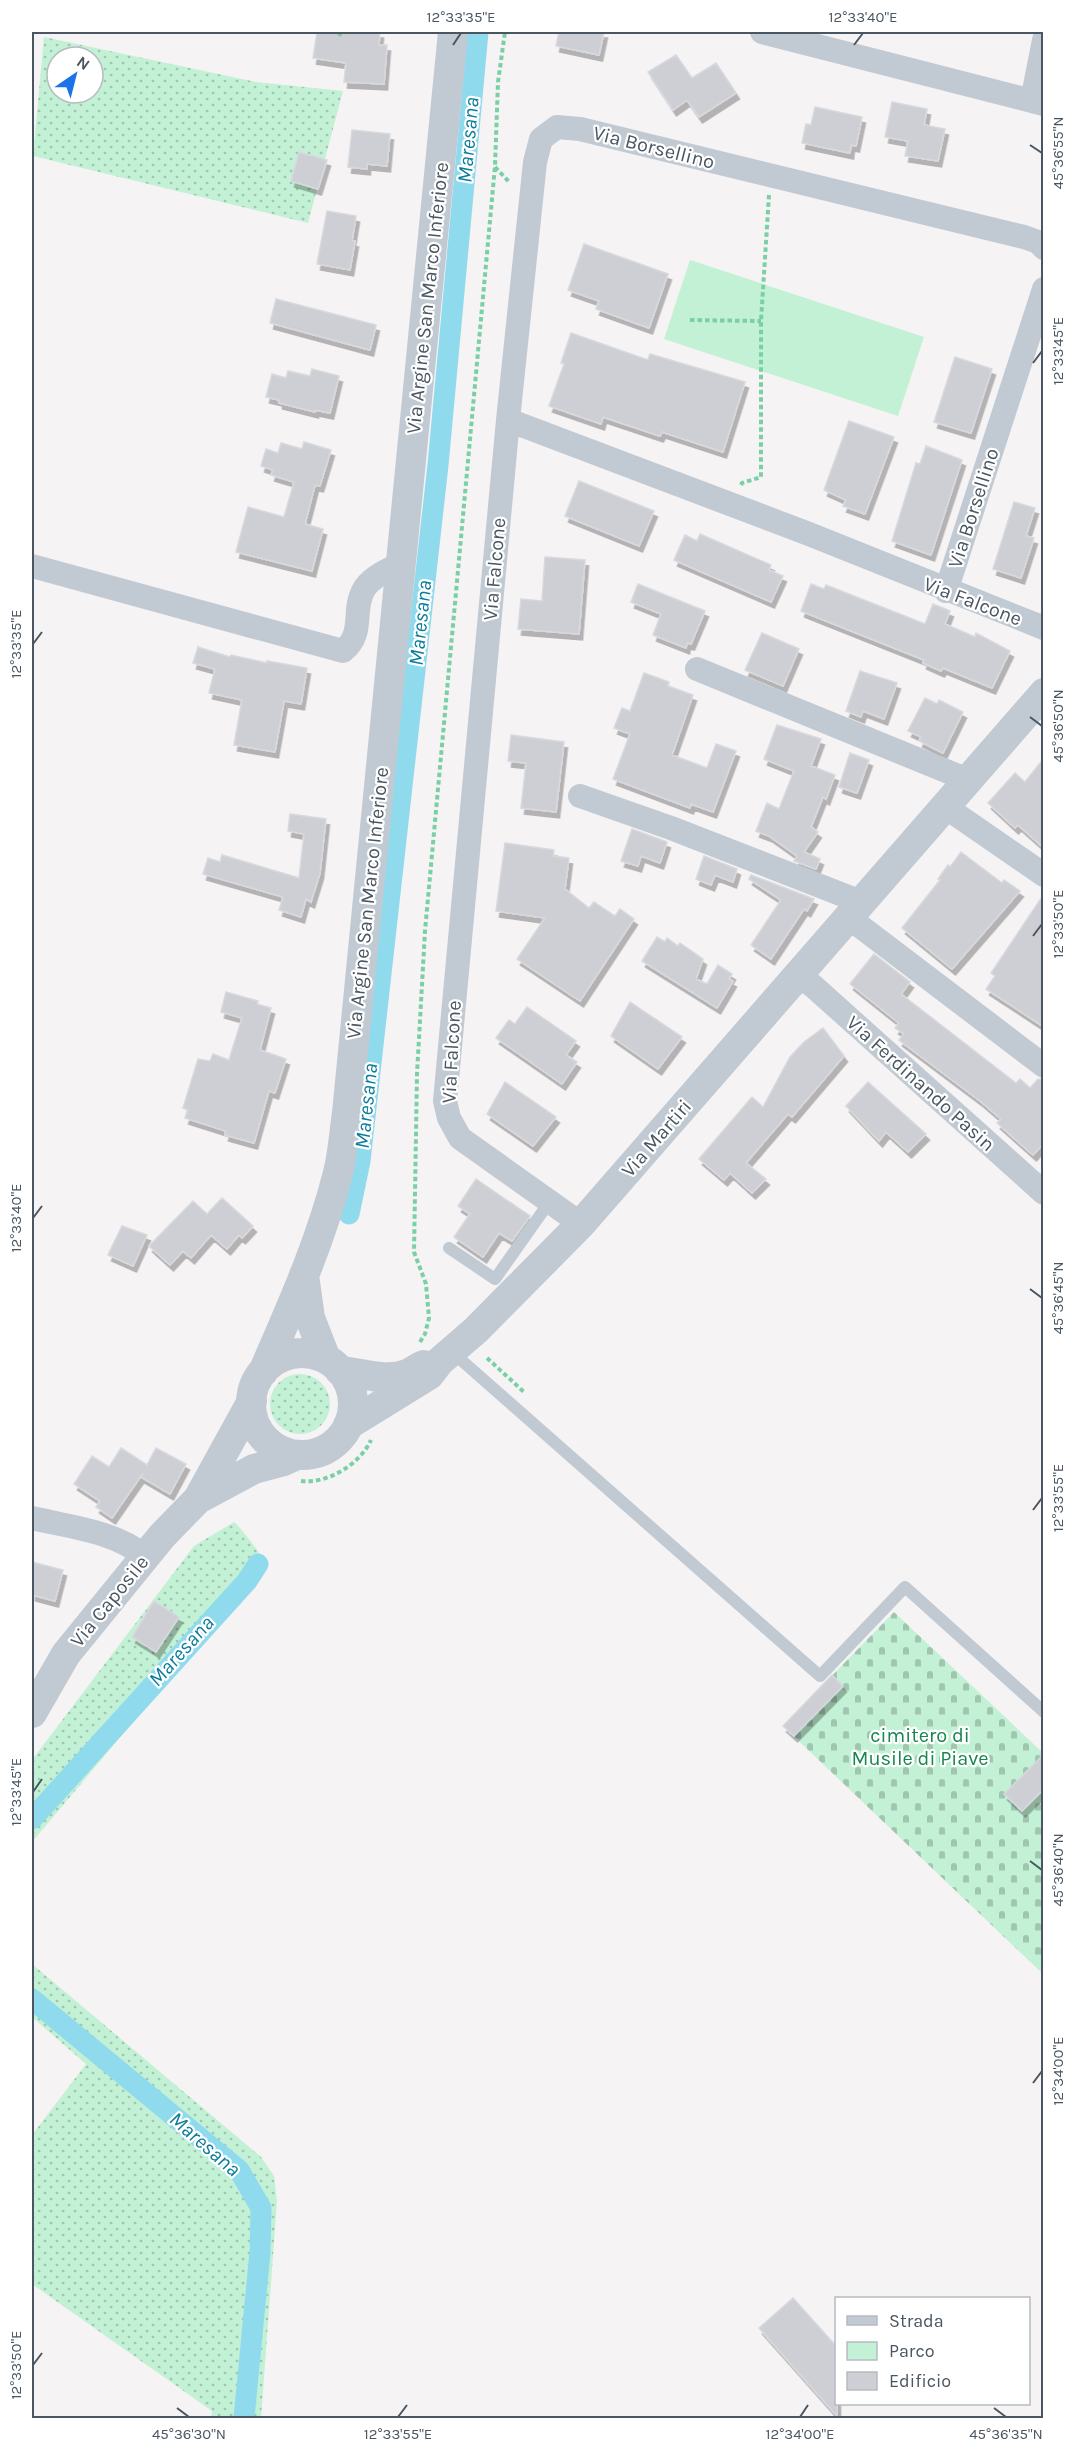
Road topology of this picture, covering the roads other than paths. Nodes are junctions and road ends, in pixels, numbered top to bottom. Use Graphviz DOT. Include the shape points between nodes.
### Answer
graph roads {
  1 [pos="453,32"];
  2 [pos="762,32"];
  3 [pos="1044,40"];
  4 [pos="1038,103"];
  5 [pos="1044,248"];
  6 [pos="1044,289"];
  7 [pos="508,420"];
  8 [pos="400,564"];
  9 [pos="32,566"];
  10 [pos="946,591"];
  11 [pos="1044,628"];
  12 [pos="697,669"];
  13 [pos="1044,693"];
  14 [pos="968,780"];
  15 [pos="580,796"];
  16 [pos="944,806"];
  17 [pos="1044,875"];
  18 [pos="855,909"];
  19 [pos="797,975"];
  20 [pos="1044,1066"];
  21 [pos="1044,1193"];
  22 [pos="550,1201"];
  23 [pos="581,1224"];
  24 [pos="450,1248"];
  25 [pos="304,1274"];
  26 [pos="436,1361"];
  27 [pos="333,1365"];
  28 [pos="263,1372"];
  29 [pos="252,1401"];
  30 [pos="348,1425"];
  31 [pos="297,1455"];
  32 [pos="198,1499"];
  33 [pos="32,1518"];
  34 [pos="145,1556"];
  35 [pos="1044,1712"];
  36 [pos="32,1713"];
  1 -- 8 [label="street, Via Argine San Marco Inferiore"];
  2 -- 4 [label="street"];
  3 -- 4 [label="street"];
  5 -- 7 [label="street, Via Borsellino" via="1024,237 580,129 557,127 541,139 535,162"];
  6 -- 10 [label="street, Via Borsellino"];
  7 -- 10 [label="street, Via Falcone"];
  7 -- 22 [label="street, Via Falcone" via="445,1101 460,1138"];
  8 -- 9 [label="street" via="379,575 363,591 353,643 343,651"];
  8 -- 25 [label="street, Via Argine San Marco Inferiore" via="346,1124 339,1170"];
  10 -- 11 [label="street, Via Falcone"];
  12 -- 14 [label="street"];
  13 -- 14 [label="street, Via Martiri"];
  14 -- 16 [label="street, Via Martiri"];
  15 -- 18 [label="street" via="671,828"];
  16 -- 17 [label="street"];
  16 -- 18 [label="street, Via Martiri"];
  18 -- 19 [label="street, Via Martiri"];
  18 -- 20 [label="street"];
  19 -- 21 [label="street, Via Ferdinando Pasin"];
  19 -- 23 [label="street, Via Martiri"];
  22 -- 23 [label="street, Via Falcone"];
  22 -- 24 [label="lane" via="495,1279"];
  23 -- 26 [label="street, Via Martiri"];
  25 -- 27 [label="street, Via Argine San Marco Inferiore" via="310,1318"];
  25 -- 28 [label="street, Via Argine San Marco Inferiore"];
  26 -- 27 [label="street, Via Martiri" via="408,1374 381,1377"];
  26 -- 30 [label="street, Via Martiri" via="429,1375"];
  26 -- 35 [label="lane" via="820,1676 905,1587"];
  27 -- 28 [label="street" via="310,1354 294,1354"];
  27 -- 30 [label="street, Via Argine San Marco Inferiore" via="352,1394"];
  28 -- 29 [label="street, Via Argine San Marco Inferiore"];
  29 -- 31 [label="street" via="254,1420 263,1436 277,1448"];
  29 -- 32 [label="street, Via Caposile"];
  30 -- 31 [label="street" via="330,1447"];
  31 -- 32 [label="street, Via Caposile" via="254,1469"];
  32 -- 34 [label="street, Via Caposile"];
  33 -- 34 [label="street" via="112,1536"];
  34 -- 36 [label="street, Via Caposile" via="66,1654"];
}
